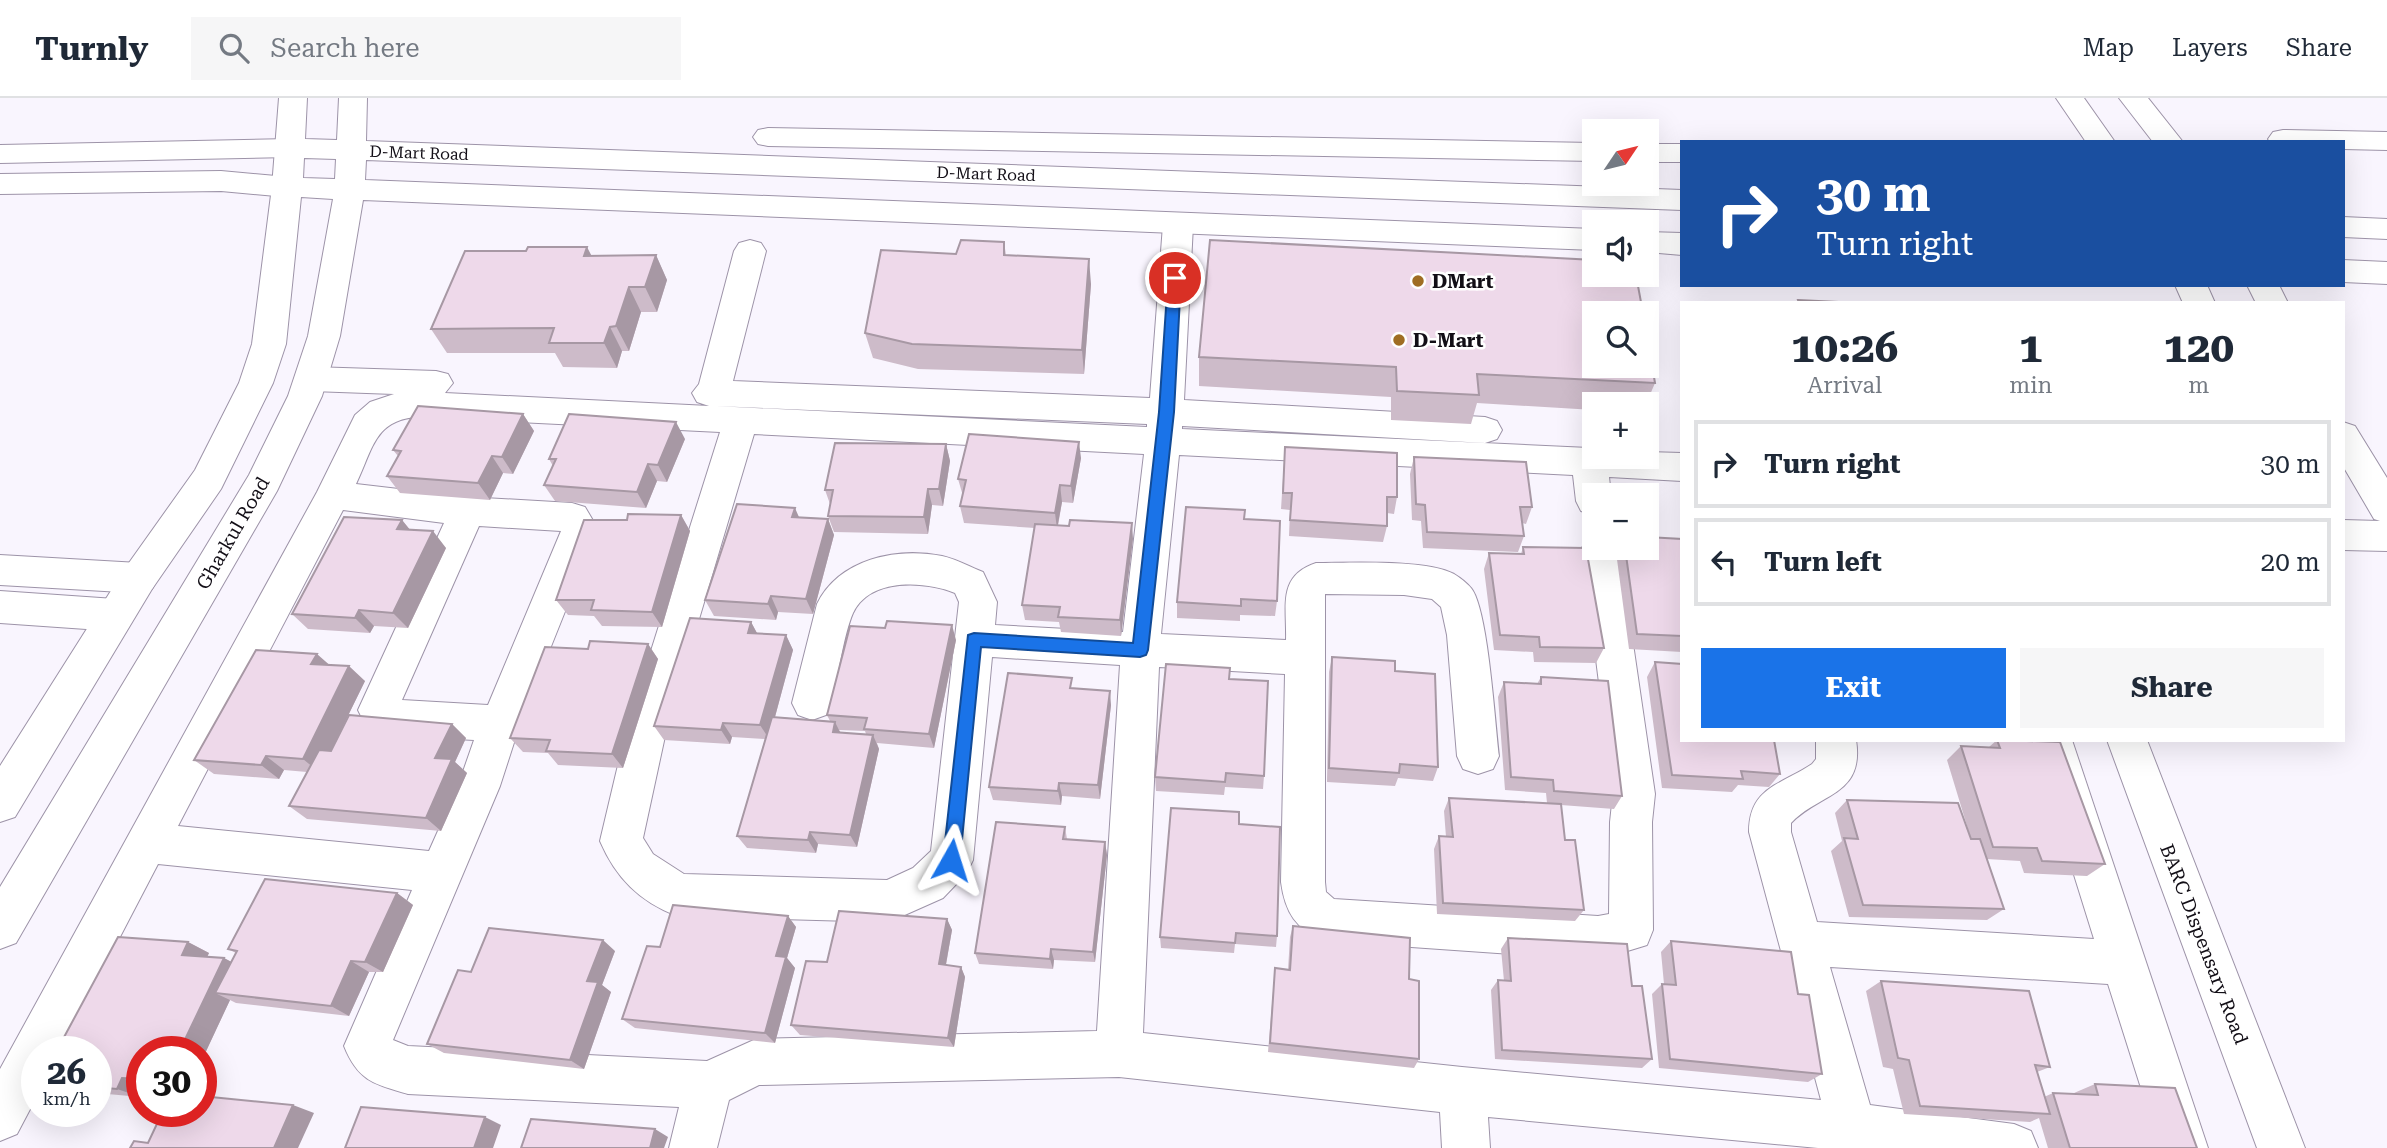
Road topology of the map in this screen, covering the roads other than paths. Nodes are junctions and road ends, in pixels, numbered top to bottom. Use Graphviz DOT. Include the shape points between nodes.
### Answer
graph roads {
  1 [pos="293,98"];
  2 [pos="353,98"];
  3 [pos="2070,98"];
  4 [pos="2133,98"];
  5 [pos="768,137"];
  6 [pos="2283,139"];
  7 [pos="2100,140"];
  8 [pos="2167,140"];
  9 [pos="2335,140"];
  10 [pos="2345,140"];
  11 [pos="2387,141"];
  12 [pos="290,148"];
  13 [pos="352,150"];
  14 [pos="1582,152"];
  15 [pos="1659,153"];
  16 [pos="1680,153"];
  17 [pos="0,154"];
  18 [pos="0,184"];
  19 [pos="287,187"];
  20 [pos="351,190"];
  21 [pos="1680,200"];
  22 [pos="1178,225"];
  23 [pos="2345,228"];
  24 [pos="2387,229"];
  25 [pos="1582,240"];
  26 [pos="1659,243"];
  27 [pos="1680,244"];
  28 [pos="750,251"];
  29 [pos="2345,271"];
  30 [pos="2387,273"];
  31 [pos="312,379"];
  32 [pos="713,394"];
  33 [pos="741,421"];
  34 [pos="1165,426"];
  35 [pos="2345,438"];
  36 [pos="1582,448"];
  37 [pos="334,495"];
  38 [pos="2387,509"];
  39 [pos="467,511"];
  40 [pos="2345,535"];
  41 [pos="2387,536"];
  42 [pos="1603,560"];
  43 [pos="0,570"];
  44 [pos="42,571"];
  45 [pos="139,578"];
  46 [pos="9,607"];
  47 [pos="115,615"];
  48 [pos="974,640"];
  49 [pos="1140,650"];
  50 [pos="1303,658"];
  51 [pos="812,703"];
  52 [pos="500,724"];
  53 [pos="1836,742"];
  54 [pos="2053,742"];
  55 [pos="2128,742"];
  56 [pos="1478,756"];
  57 [pos="0,803"];
  58 [pos="145,843"];
  59 [pos="441,873"];
  60 [pos="0,928"];
  61 [pos="1799,943"];
  62 [pos="2125,963"];
  63 [pos="1119,1054"];
  64 [pos="709,1085"];
  65 [pos="1462,1091"];
  66 [pos="0,1117"];
  67 [pos="1852,1128"];
  68 [pos="693,1148"];
  69 [pos="1466,1148"];
  70 [pos="2014,1148"];
  71 [pos="2184,1148"];
  72 [pos="2281,1148"];
  1 -- 12 [label="street"];
  2 -- 13 [label="street, Gharkul Road"];
  3 -- 7 [label="street"];
  4 -- 8 [label="street"];
  5 -- 14 [label="street"];
  6 -- 9 [label="street"];
  10 -- 11 [label="street"];
  12 -- 13 [label="street, D-Mart Road"];
  12 -- 17 [label="street, D-Mart Road"];
  12 -- 19 [label="street"];
  13 -- 20 [label="street, Gharkul Road"];
  13 -- 21 [label="street, D-Mart Road"];
  15 -- 16 [label="street"];
  18 -- 19 [label="street" via="221,181"];
  19 -- 20 [label="street"];
  19 -- 45 [label="street" via="268,344 256,383 208,479"];
  20 -- 22 [label="street"];
  20 -- 31 [label="street, Gharkul Road"];
  22 -- 25 [label="street"];
  22 -- 34 [label="street"];
  23 -- 24 [label="street"];
  26 -- 27 [label="street"];
  28 -- 32 [label="street"];
  29 -- 30 [label="street"];
  31 -- 32 [label="street"];
  31 -- 60 [label="street, Gharkul Road" via="264,481"];
  32 -- 34 [label="street"];
  33 -- 34 [label="street"];
  33 -- 37 [label="street" via="394,406 373,416"];
  33 -- 48 [label="street" via="644,739 621,841 638,869 677,895 889,901 928,883 951,860"];
  34 -- 36 [label="street"];
  34 -- 49 [label="street"];
  35 -- 38 [label="street"];
  37 -- 39 [label="street"];
  37 -- 58 [label="street"];
  39 -- 52 [label="street" via="572,517 580,528"];
  39 -- 52 [label="street" via="378,710 387,717"];
  40 -- 41 [label="street"];
  42 -- 50 [label="street" via="1634,794 1631,930 1598,938 1325,920 1306,904 1303,883"];
  43 -- 44 [label="street"];
  44 -- 45 [label="street"];
  44 -- 46 [label="street"];
  45 -- 47 [label="street"];
  46 -- 47 [label="street"];
  47 -- 57 [label="street"];
  48 -- 49 [label="street"];
  48 -- 51 [label="street" via="978,602 970,583 941,571 883,570 856,585 836,604"];
  49 -- 50 [label="street"];
  49 -- 63 [label="street"];
  50 -- 56 [label="street" via="1306,586 1316,578 1441,585 1458,599 1466,635"];
  52 -- 59 [label="street"];
  53 -- 61 [label="street" via="1839,755 1830,775 1787,799 1770,816 1770,832"];
  54 -- 62 [label="street"];
  55 -- 72 [label="street, BARC Dispensary Road"];
  58 -- 59 [label="street"];
  58 -- 66 [label="street"];
  59 -- 64 [label="street" via="367,1046 382,1063 408,1070"];
  61 -- 62 [label="street"];
  61 -- 67 [label="street"];
  62 -- 71 [label="street"];
  63 -- 64 [label="street" via="757,1062"];
  63 -- 65 [label="street"];
  64 -- 68 [label="street"];
  65 -- 67 [label="street"];
  65 -- 69 [label="street"];
  67 -- 70 [label="street"];
}
